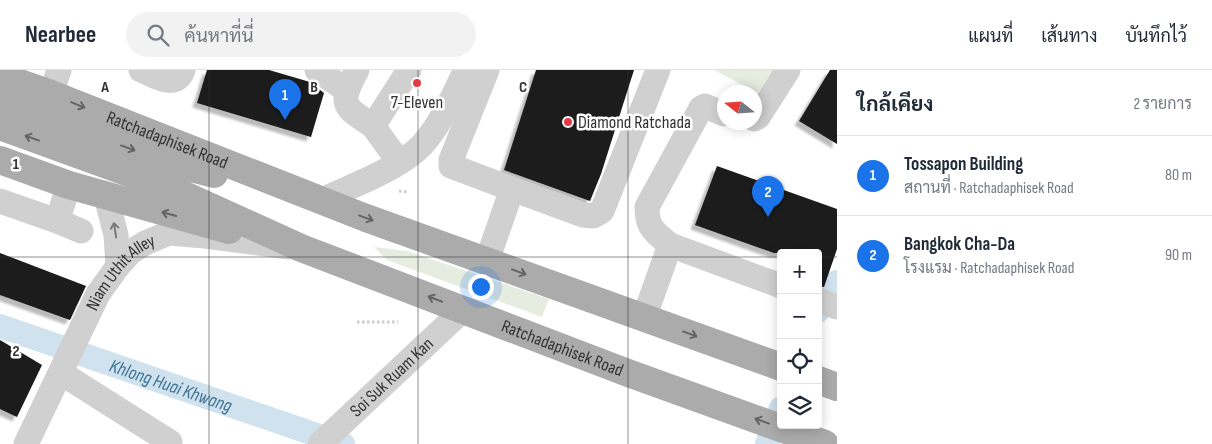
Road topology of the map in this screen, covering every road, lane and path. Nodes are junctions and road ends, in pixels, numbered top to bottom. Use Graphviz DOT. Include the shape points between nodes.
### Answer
graph roads {
  1 [pos="141,70"];
  2 [pos="183,70"];
  3 [pos="317,70"];
  4 [pos="410,70"];
  5 [pos="466,70"];
  6 [pos="487,70"];
  7 [pos="658,70"];
  8 [pos="788,70"];
  9 [pos="0,76"];
  10 [pos="351,80"];
  11 [pos="55,82"];
  12 [pos="0,102"];
  13 [pos="717,110"];
  14 [pos="762,111"];
  15 [pos="0,126"];
  16 [pos="373,126"];
  17 [pos="0,160"];
  18 [pos="398,162"];
  19 [pos="69,185"];
  20 [pos="512,189"];
  21 [pos="106,196"];
  22 [pos="0,201"];
  23 [pos="326,203"];
  24 [pos="57,221"];
  25 [pos="81,230"];
  26 [pos="670,245"];
  27 [pos="301,248"];
  28 [pos="487,261"];
  29 [pos="118,266"];
  30 [pos="777,285"];
  31 [pos="822,301"];
  32 [pos="837,307"];
  33 [pos="463,310"];
  34 [pos="644,318"];
  35 [pos="357,322"];
  36 [pos="398,322"];
  37 [pos="777,366"];
  38 [pos="64,367"];
  39 [pos="822,381"];
  40 [pos="837,387"];
  41 [pos="170,442"];
  42 [pos="26,444"];
  43 [pos="320,444"];
  44 [pos="825,444"];
  1 -- 2 [label="street" via="168,81 180,77"];
  3 -- 10 [label="street"];
  4 -- 16 [label="street"];
  5 -- 18 [label="street" via="433,131 420,147"];
  6 -- 20 [label="street" via="451,166"];
  7 -- 20 [label="street" via="602,211 592,216 583,215"];
  8 -- 14 [label="street"];
  9 -- 11 [label="main road, Ratchadaphisek Road"];
  10 -- 16 [label="street" via="346,102 351,111"];
  11 -- 23 [label="main road, Ratchadaphisek Road, one-way"];
  12 -- 23 [label="main road, Ratchadaphisek Road, one-way" via="168,162"];
  13 -- 26 [label="street" via="701,108 648,207 648,220 653,230"];
  27 -- 15 [label="main road, Ratchadaphisek Road, one-way" via="160,184"];
  16 -- 18 [label="street"];
  17 -- 19 [label="main road, Ratchadaphisek Road"];
  18 -- 23 [label="street"];
  19 -- 21 [label="main road, Ratchadaphisek Road"];
  19 -- 24 [label="street"];
  20 -- 28 [label="street"];
  27 -- 21 [label="main road, Ratchadaphisek Road, one-way"];
  29 -- 21 [label="street, one-way" via="116,235"];
  22 -- 24 [label="street"];
  23 -- 28 [label="main road, Ratchadaphisek Road, one-way"];
  24 -- 25 [label="street"];
  26 -- 30 [label="street"];
  26 -- 34 [label="street"];
  27 -- 29 [label="street, Niam Uthit Alley" via="169,233 131,252"];
  33 -- 27 [label="main road, Ratchadaphisek Road, one-way"];
  28 -- 34 [label="main road, Ratchadaphisek Road, one-way"];
  29 -- 38 [label="street, Niam Uthit Alley" via="98,294"];
  31 -- 32 [label="street"];
  33 -- 43 [label="street, Soi Suk Ruam Kan"];
  44 -- 33 [label="main road, Ratchadaphisek Road, one-way"];
  34 -- 37 [label="main road, Ratchadaphisek Road, one-way"];
  35 -- 36 [label="path"];
  38 -- 41 [label="street"];
  38 -- 42 [label="street, Niam Uthit Alley"];
  39 -- 40 [label="main road"];
}
